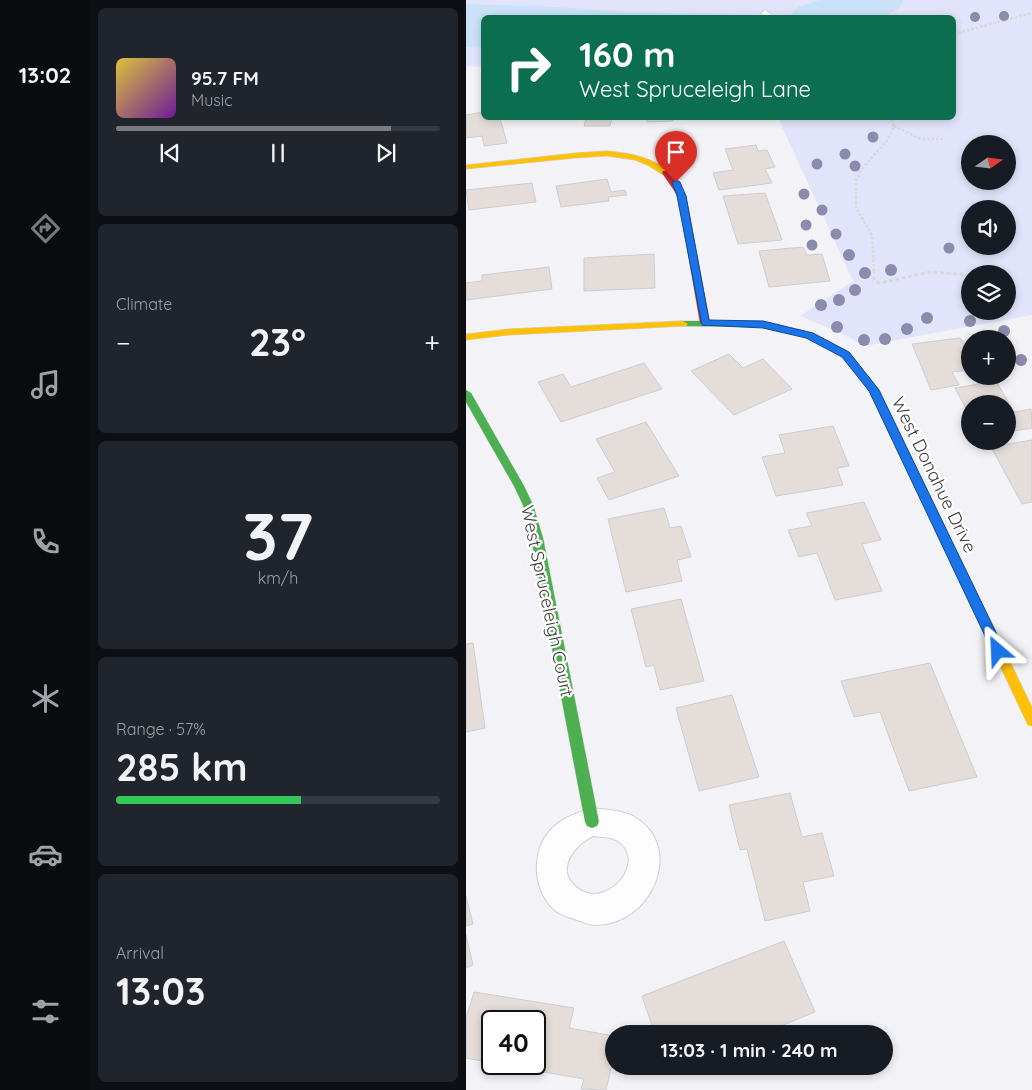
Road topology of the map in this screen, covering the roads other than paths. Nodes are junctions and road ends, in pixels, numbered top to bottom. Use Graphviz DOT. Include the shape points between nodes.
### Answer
graph roads {
  1 [pos="466,167"];
  2 [pos="705,323"];
  3 [pos="466,338"];
  4 [pos="466,393"];
  5 [pos="1032,721"];
  6 [pos="592,822"];
  1 -- 2 [label="street" via="599,153 639,158 666,170 682,196"];
  2 -- 3 [label="street, West Donahue Drive" via="509,332"];
  2 -- 5 [label="street, West Donahue Drive" via="763,324 809,335 846,354 874,390"];
  4 -- 6 [label="street, West Spruceleigh Court" via="528,505"];
}
